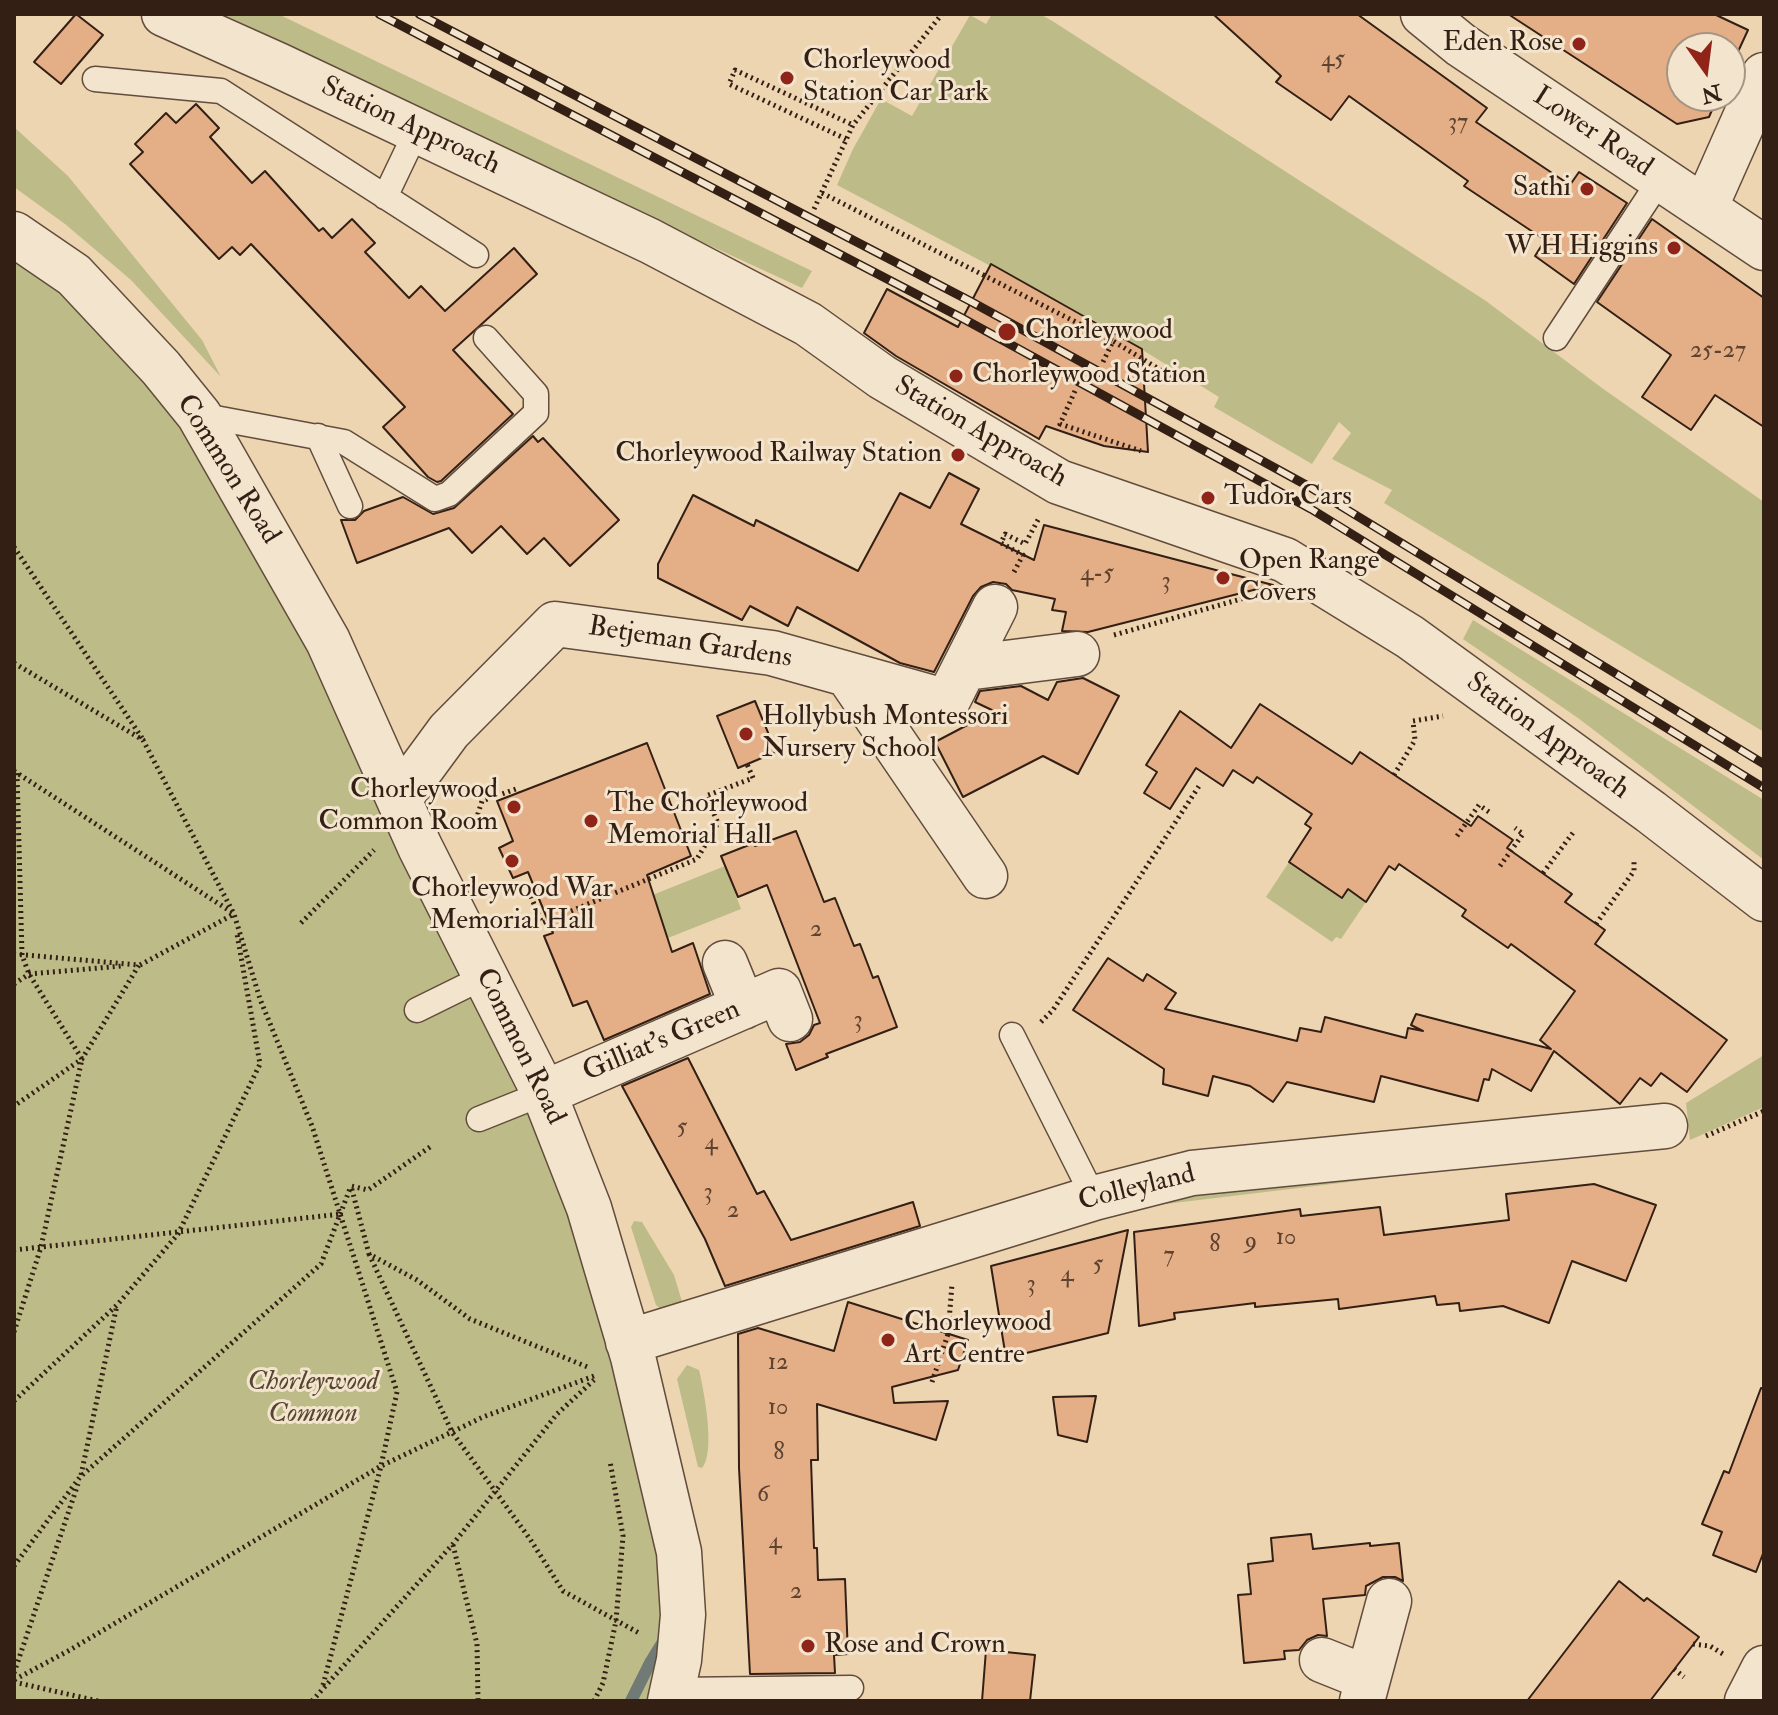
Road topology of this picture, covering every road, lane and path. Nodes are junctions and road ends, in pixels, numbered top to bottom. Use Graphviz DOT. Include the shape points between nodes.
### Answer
graph roads {
  1 [pos="164,14"];
  2 [pos="942,14"];
  3 [pos="1423,14"];
  4 [pos="1764,75"];
  5 [pos="95,79"];
  6 [pos="853,125"];
  7 [pos="417,130"];
  8 [pos="846,139"];
  9 [pos="1660,180"];
  10 [pos="822,193"];
  11 [pos="385,197"];
  12 [pos="1705,208"];
  13 [pos="814,209"];
  14 [pos="14,234"];
  15 [pos="1764,248"];
  16 [pos="476,255"];
  17 [pos="486,338"];
  18 [pos="1556,338"];
  19 [pos="1113,341"];
  20 [pos="1103,362"];
  21 [pos="1180,382"];
  22 [pos="1075,391"];
  23 [pos="199,415"];
  24 [pos="318,436"];
  25 [pos="1141,451"];
  26 [pos="350,506"];
  27 [pos="1027,541"];
  28 [pos="14,547"];
  29 [pos="1285,560"];
  30 [pos="1004,591"];
  31 [pos="1077,654"];
  32 [pos="14,663"];
  33 [pos="966,668"];
  34 [pos="848,675"];
  35 [pos="1454,715"];
  36 [pos="143,740"];
  37 [pos="747,764"];
  38 [pos="16,772"];
  39 [pos="1394,775"];
  40 [pos="1201,783"];
  41 [pos="518,793"];
  42 [pos="403,808"];
  43 [pos="1492,814"];
  44 [pos="474,826"];
  45 [pos="1515,828"];
  46 [pos="1575,830"];
  47 [pos="1457,836"];
  48 [pos="1634,860"];
  49 [pos="1500,866"];
  50 [pos="1543,873"];
  51 [pos="985,876"];
  52 [pos="510,892"];
  53 [pos="1764,899"];
  54 [pos="234,914"];
  55 [pos="301,923"];
  56 [pos="1596,924"];
  57 [pos="14,954"];
  58 [pos="22,955"];
  59 [pos="725,963"];
  60 [pos="139,965"];
  61 [pos="29,974"];
  62 [pos="484,977"];
  63 [pos="14,984"];
  64 [pos="417,1010"];
  65 [pos="1041,1023"];
  66 [pos="1012,1035"];
  67 [pos="82,1059"];
  68 [pos="544,1093"];
  69 [pos="14,1106"];
  70 [pos="1764,1111"];
  71 [pos="479,1119"];
  72 [pos="1665,1126"];
  73 [pos="430,1147"];
  74 [pos="351,1186"];
  75 [pos="1094,1198"];
  76 [pos="341,1214"];
  77 [pos="178,1234"];
  78 [pos="946,1244"];
  79 [pos="41,1247"];
  80 [pos="14,1250"];
  81 [pos="369,1254"];
  82 [pos="117,1305"];
  83 [pos="14,1332"];
  84 [pos="615,1358"];
  85 [pos="932,1382"];
  86 [pos="14,1401"];
  87 [pos="452,1432"];
  88 [pos="608,1448"];
  89 [pos="381,1466"];
  90 [pos="80,1477"];
  91 [pos="495,1491"];
  92 [pos="453,1544"];
  93 [pos="14,1566"];
  94 [pos="1389,1601"];
  95 [pos="616,1621"];
  96 [pos="1322,1660"];
  97 [pos="1764,1668"];
  98 [pos="1674,1669"];
  99 [pos="14,1673"];
  100 [pos="1684,1677"];
  101 [pos="14,1681"];
  102 [pos="675,1684"];
  103 [pos="851,1688"];
  104 [pos="322,1689"];
  105 [pos="1364,1690"];
  106 [pos="98,1701"];
  107 [pos="312,1701"];
  108 [pos="478,1701"];
  109 [pos="594,1701"];
  110 [pos="1747,1701"];
  1 -- 7 [label="street, Station Approach"];
  2 -- 6 [label="path"];
  3 -- 9 [label="street, Lower Road"];
  4 -- 12 [label="street"];
  5 -- 11 [label="lane" via="221,91"];
  6 -- 8 [label="path"];
  6 -- 8 [label="path" via="735,70 729,84"];
  7 -- 11 [label="lane"];
  7 -- 29 [label="street, Station Approach" via="650,241 808,324 882,377 1059,482"];
  8 -- 10 [label="path"];
  9 -- 12 [label="street, Lower Road"];
  9 -- 18 [label="lane"];
  10 -- 13 [label="path"];
  10 -- 19 [label="path"];
  11 -- 16 [label="lane"];
  12 -- 15 [label="street, Lower Road"];
  14 -- 23 [label="street, Common Road" via="74,275"];
  17 -- 24 [label="lane" via="536,394 536,413 449,494 435,499 344,442"];
  19 -- 20 [label="path"];
  19 -- 21 [label="path"];
  22 -- 25 [label="path" via="1060,424"];
  23 -- 24 [label="lane"];
  23 -- 42 [label="street, Common Road" via="328,641"];
  24 -- 26 [label="lane"];
  27 -- 30 [label="path" via="1005,534 1001,543 1023,555"];
  28 -- 36 [label="path"];
  29 -- 31 [label="path" via="1241,599 1094,640"];
  29 -- 53 [label="street, Station Approach" via="1410,637"];
  30 -- 33 [label="street, Betjeman Gardens"];
  31 -- 33 [label="street"];
  32 -- 36 [label="path"];
  33 -- 34 [label="street, Betjeman Gardens" via="947,702"];
  34 -- 42 [label="street, Betjeman Gardens" via="772,653 555,624 449,731"];
  34 -- 51 [label="street"];
  35 -- 39 [label="path" via="1413,721 1415,740"];
  36 -- 54 [label="path"];
  37 -- 52 [label="path" via="753,778 706,796 718,823 697,859 542,923 526,885"];
  38 -- 54 [label="path"];
  38 -- 58 [label="path"];
  40 -- 65 [label="path"];
  41 -- 44 [label="path" via="516,789 482,801"];
  42 -- 55 [label="path"];
  42 -- 62 [label="street, Common Road"];
  43 -- 47 [label="path" via="1479,805"];
  45 -- 49 [label="path" via="1523,834"];
  46 -- 50 [label="path"];
  48 -- 56 [label="path" via="1634,871"];
  54 -- 60 [label="path"];
  54 -- 76 [label="path" via="260,999"];
  54 -- 77 [label="path" via="260,1064"];
  57 -- 58 [label="path"];
  58 -- 60 [label="path"];
  58 -- 61 [label="path"];
  59 -- 68 [label="street, Gilliat's Green" via="771,1006"];
  60 -- 61 [label="path"];
  60 -- 67 [label="path"];
  61 -- 63 [label="path"];
  61 -- 67 [label="path"];
  62 -- 64 [label="lane"];
  62 -- 68 [label="street, Common Road"];
  66 -- 75 [label="lane"];
  67 -- 69 [label="path"];
  67 -- 79 [label="path"];
  68 -- 71 [label="lane"];
  68 -- 84 [label="street, Common Road" via="580,1181"];
  70 -- 72 [label="path" via="1701,1139"];
  72 -- 75 [label="street, Colleyland" via="1192,1173"];
  73 -- 74 [label="path" via="368,1190"];
  74 -- 76 [label="path"];
  74 -- 81 [label="path"];
  75 -- 78 [label="street, Colleyland"];
  76 -- 77 [label="path"];
  76 -- 89 [label="path" via="397,1392"];
  76 -- 90 [label="path" via="321,1264"];
  77 -- 79 [label="path"];
  77 -- 82 [label="path"];
  78 -- 84 [label="street, Colleyland"];
  78 -- 85 [label="path" via="953,1277 948,1334"];
  79 -- 80 [label="path"];
  79 -- 83 [label="path"];
  81 -- 84 [label="path" via="417,1280 470,1319"];
  81 -- 87 [label="path"];
  82 -- 86 [label="path"];
  82 -- 90 [label="path"];
  84 -- 87 [label="path"];
  84 -- 91 [label="path" via="557,1414"];
  84 -- 102 [label="street, Common Road" via="679,1552 683,1615"];
  87 -- 89 [label="path"];
  87 -- 91 [label="path"];
  88 -- 95 [label="path" via="623,1536"];
  89 -- 101 [label="path"];
  89 -- 104 [label="path"];
  90 -- 93 [label="path"];
  90 -- 99 [label="path"];
  91 -- 92 [label="path"];
  91 -- 95 [label="path" via="563,1591"];
  92 -- 104 [label="path"];
  92 -- 108 [label="path" via="477,1644"];
  94 -- 105 [label="street"];
  95 -- 102 [label="path" via="662,1644"];
  95 -- 109 [label="path"];
  96 -- 105 [label="street"];
  97 -- 110 [label="street"];
  98 -- 100 [label="path"];
  101 -- 106 [label="path"];
  102 -- 103 [label="lane"];
  104 -- 107 [label="path"];
}
